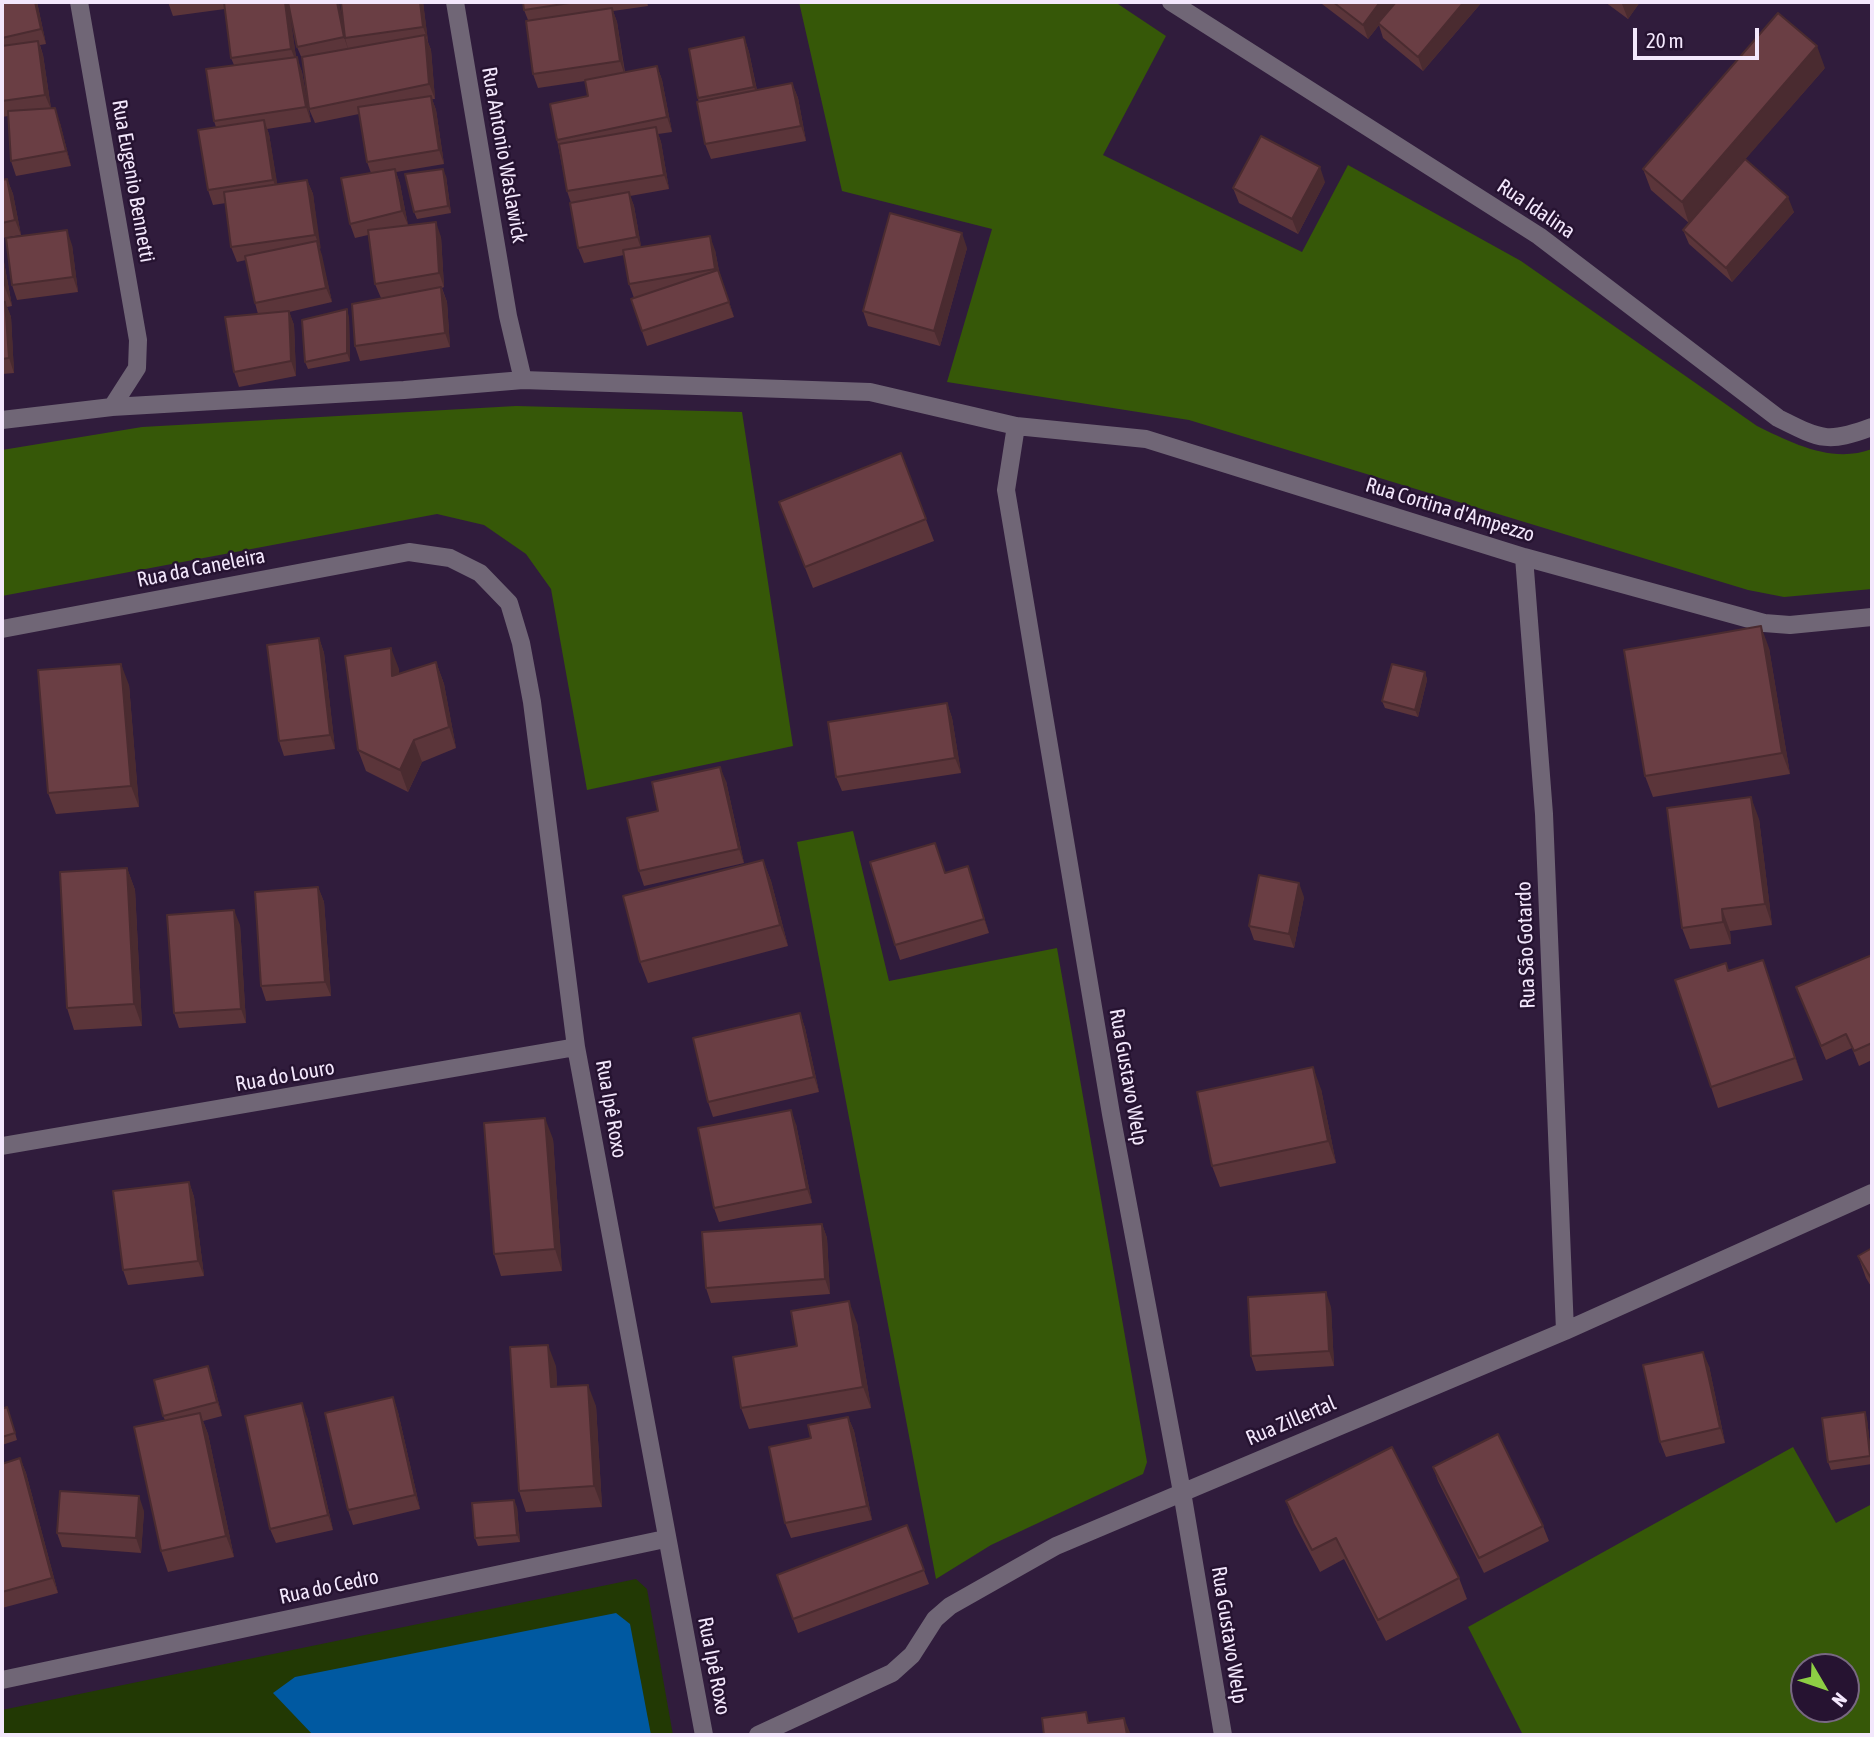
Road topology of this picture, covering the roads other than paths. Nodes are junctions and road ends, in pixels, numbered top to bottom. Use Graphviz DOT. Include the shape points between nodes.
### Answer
graph roads {
  1 [pos="79,2"];
  2 [pos="455,2"];
  3 [pos="1171,2"];
  4 [pos="523,380"];
  5 [pos="112,407"];
  6 [pos="2,420"];
  7 [pos="1016,426"];
  8 [pos="1872,427"];
  9 [pos="409,552"];
  10 [pos="1524,557"];
  11 [pos="1872,617"];
  12 [pos="2,629"];
  13 [pos="576,1047"];
  14 [pos="2,1146"];
  15 [pos="1872,1194"];
  16 [pos="1564,1331"];
  17 [pos="1182,1492"];
  18 [pos="666,1539"];
  19 [pos="2,1680"];
  20 [pos="704,1735"];
  21 [pos="758,1735"];
  22 [pos="1223,1735"];
  1 -- 5 [label="street, Rua Eugenio Bennetti" via="138,340 137,368"];
  2 -- 4 [label="street, Rua Antonio Waslawick"];
  3 -- 8 [label="street, Rua Idalina" via="1539,236 1778,418 1816,437 1842,438"];
  4 -- 5 [label="street, Rua Cortina d'Ampezzo"];
  4 -- 7 [label="street, Rua Cortina d'Ampezzo" via="870,391"];
  5 -- 6 [label="street, Rua Cortina d'Ampezzo"];
  7 -- 10 [label="street, Rua Cortina d'Ampezzo" via="1146,439"];
  7 -- 17 [label="street, Rua Gustavo Welp" via="1006,490 1111,1114"];
  9 -- 12 [label="street, Rua da Caneleira"];
  9 -- 13 [label="street, Rua Ipê Roxo" via="450,558 480,573 509,603 532,702"];
  10 -- 11 [label="street, Rua Cortina d'Ampezzo" via="1764,623"];
  10 -- 16 [label="street, Rua São Gotardo" via="1544,814"];
  13 -- 14 [label="street, Rua do Louro"];
  13 -- 18 [label="street, Rua Ipê Roxo"];
  15 -- 16 [label="street, Rua Zillertal"];
  16 -- 17 [label="street, Rua Zillertal"];
  17 -- 21 [label="street, Rua Zillertal" via="1007,1572 935,1619 912,1655 892,1673"];
  17 -- 22 [label="street, Rua Gustavo Welp"];
  18 -- 19 [label="street, Rua do Cedro"];
  18 -- 20 [label="street, Rua Ipê Roxo"];
}
